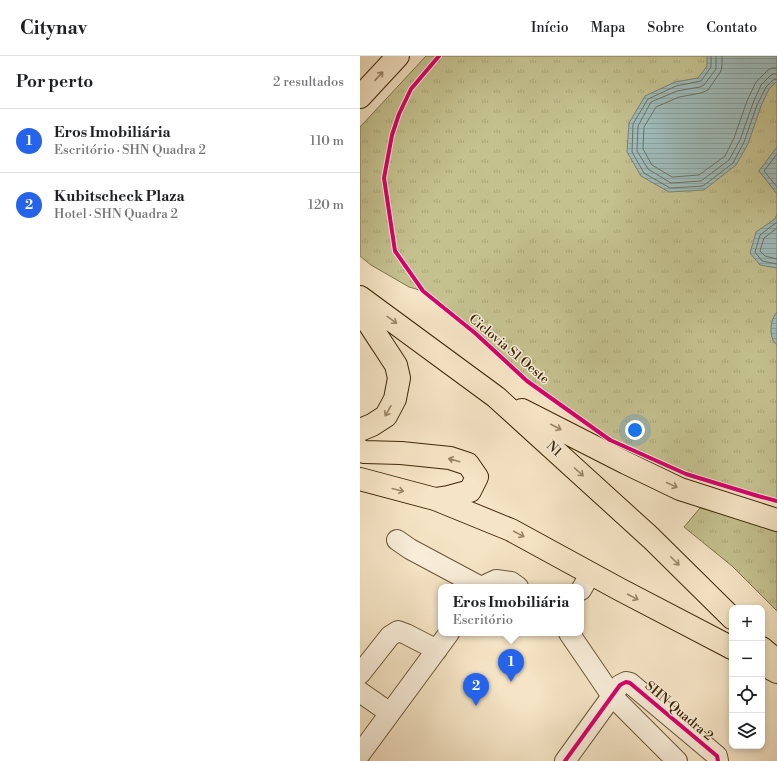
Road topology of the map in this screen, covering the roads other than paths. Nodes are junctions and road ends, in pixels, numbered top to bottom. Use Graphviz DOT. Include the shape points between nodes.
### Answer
graph roads {
  1 [pos="398,56"];
  2 [pos="360,97"];
  3 [pos="360,298"];
  4 [pos="360,310"];
  5 [pos="496,397"];
  6 [pos="360,430"];
  7 [pos="360,450"];
  8 [pos="360,480"];
  9 [pos="435,499"];
  10 [pos="777,520"];
  11 [pos="397,540"];
  12 [pos="586,582"];
  13 [pos="475,584"];
  14 [pos="487,584"];
  15 [pos="514,584"];
  16 [pos="729,615"];
  17 [pos="447,636"];
  18 [pos="571,636"];
  19 [pos="729,646"];
  20 [pos="437,650"];
  21 [pos="765,651"];
  22 [pos="777,661"];
  23 [pos="765,666"];
  24 [pos="777,672"];
  25 [pos="360,674"];
  26 [pos="360,692"];
  27 [pos="612,696"];
  28 [pos="390,714"];
  29 [pos="360,754"];
  30 [pos="565,761"];
  31 [pos="677,761"];
  32 [pos="718,761"];
  2 -- 1 [label="main road, one-way"];
  3 -- 5 [label="main road, N1, one-way"];
  4 -- 6 [label="main road, one-way" via="396,365 400,378 395,399 386,416"];
  5 -- 10 [label="main road, one-way" via="680,489"];
  5 -- 16 [label="main road, N1, one-way" via="651,538"];
  9 -- 7 [label="main road, one-way" via="470,491 477,477 468,464 450,458"];
  8 -- 9 [label="main road, one-way"];
  9 -- 12 [label="main road, one-way" via="511,530"];
  11 -- 13 [label="street"];
  12 -- 19 [label="main road, one-way" via="619,589"];
  14 -- 15 [label="street" via="496,580"];
  17 -- 20 [label="street"];
  18 -- 27 [label="street"];
  20 -- 25 [label="street" via="398,631 390,636"];
  20 -- 28 [label="street"];
  21 -- 22 [label="main road"];
  23 -- 24 [label="main road"];
  26 -- 28 [label="street"];
  27 -- 30 [label="street, SHN Quadra 2"];
  27 -- 31 [label="street"];
  27 -- 32 [label="street, SHN Quadra 2" via="620,685 630,683 718,756"];
  28 -- 29 [label="street"];
}
